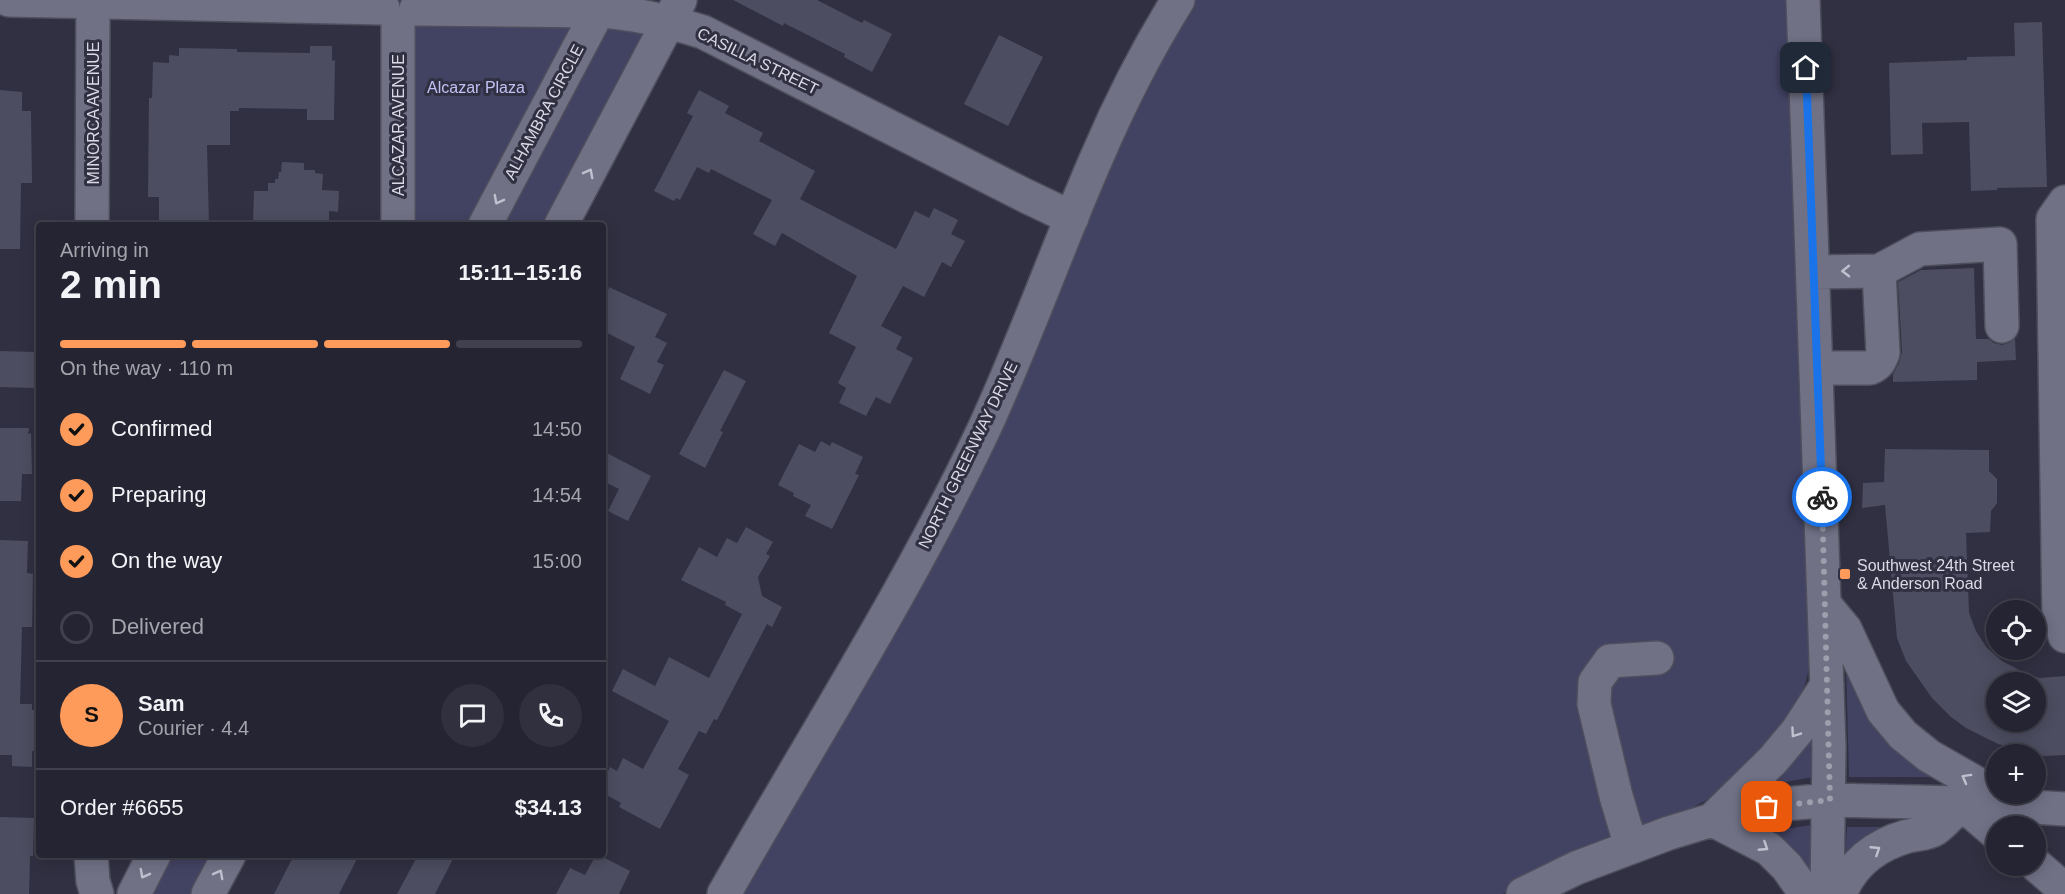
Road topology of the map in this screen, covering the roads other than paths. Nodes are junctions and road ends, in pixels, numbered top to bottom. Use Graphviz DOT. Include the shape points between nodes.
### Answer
graph roads {
  1 [pos="9,0"];
  2 [pos="1178,0"];
  3 [pos="1803,0"];
  4 [pos="93,1"];
  5 [pos="601,5"];
  6 [pos="399,8"];
  7 [pos="674,11"];
  8 [pos="2065,202"];
  9 [pos="1072,218"];
  10 [pos="92,222"];
  11 [pos="398,222"];
  12 [pos="487,222"];
  13 [pos="563,222"];
  14 [pos="1879,271"];
  15 [pos="1813,272"];
  16 [pos="2002,326"];
  17 [pos="1817,368"];
  18 [pos="2061,485"];
  19 [pos="1825,605"];
  20 [pos="2065,636"];
  21 [pos="1657,658"];
  22 [pos="1827,685"];
  23 [pos="1830,800"];
  24 [pos="1961,803"];
  25 [pos="2017,807"];
  26 [pos="2065,809"];
  27 [pos="1713,820"];
  28 [pos="1986,824"];
  29 [pos="1631,846"];
  30 [pos="90,858"];
  31 [pos="152,858"];
  32 [pos="227,858"];
  33 [pos="2046,874"];
  34 [pos="2065,890"];
  35 [pos="97,894"];
  36 [pos="134,894"];
  37 [pos="208,894"];
  38 [pos="724,894"];
  39 [pos="1523,894"];
  40 [pos="1806,894"];
  41 [pos="1827,894"];
  42 [pos="1840,894"];
  1 -- 4 [label="street, CASILLA STREET"];
  2 -- 9 [label="street, NORTH GREENWAY DRIVE" via="1128,89"];
  3 -- 15 [label="street"];
  4 -- 6 [label="street, CASILLA STREET"];
  4 -- 10 [label="street, MINORCA AVENUE"];
  5 -- 6 [label="street, CASILLA STREET"];
  5 -- 7 [label="street, CASILLA STREET" via="622,12"];
  5 -- 12 [label="street, ALHAMBRA CIRCLE, one-way"];
  6 -- 11 [label="street, ALCAZAR AVENUE"];
  7 -- 9 [label="street, CASILLA STREET" via="703,32"];
  13 -- 7 [label="street, one-way"];
  8 -- 18 [label="street" via="2053,219"];
  9 -- 38 [label="street, NORTH GREENWAY DRIVE" via="1005,382 944,510"];
  14 -- 15 [label="street, one-way"];
  14 -- 16 [label="street" via="1920,249 2000,244"];
  14 -- 17 [label="street" via="1881,360 1870,368"];
  15 -- 17 [label="street"];
  17 -- 19 [label="street"];
  18 -- 20 [label="street" via="2059,618"];
  19 -- 22 [label="street"];
  25 -- 19 [label="street, one-way" via="1929,756 1903,735 1883,711 1845,629"];
  21 -- 29 [label="street" via="1610,661 1595,682 1594,704"];
  22 -- 23 [label="street"];
  22 -- 27 [label="street, one-way" via="1773,760"];
  23 -- 24 [label="street"];
  23 -- 27 [label="street" via="1767,807"];
  23 -- 41 [label="street"];
  24 -- 25 [label="street"];
  24 -- 28 [label="street"];
  42 -- 24 [label="street, one-way" via="1855,867 1870,854 1895,840 1933,831"];
  25 -- 26 [label="street"];
  27 -- 29 [label="street"];
  27 -- 40 [label="street, one-way" via="1769,849"];
  29 -- 39 [label="street"];
  30 -- 35 [label="street"];
  31 -- 36 [label="street, one-way"];
  37 -- 32 [label="street, one-way"];
  33 -- 34 [label="street"];
}
